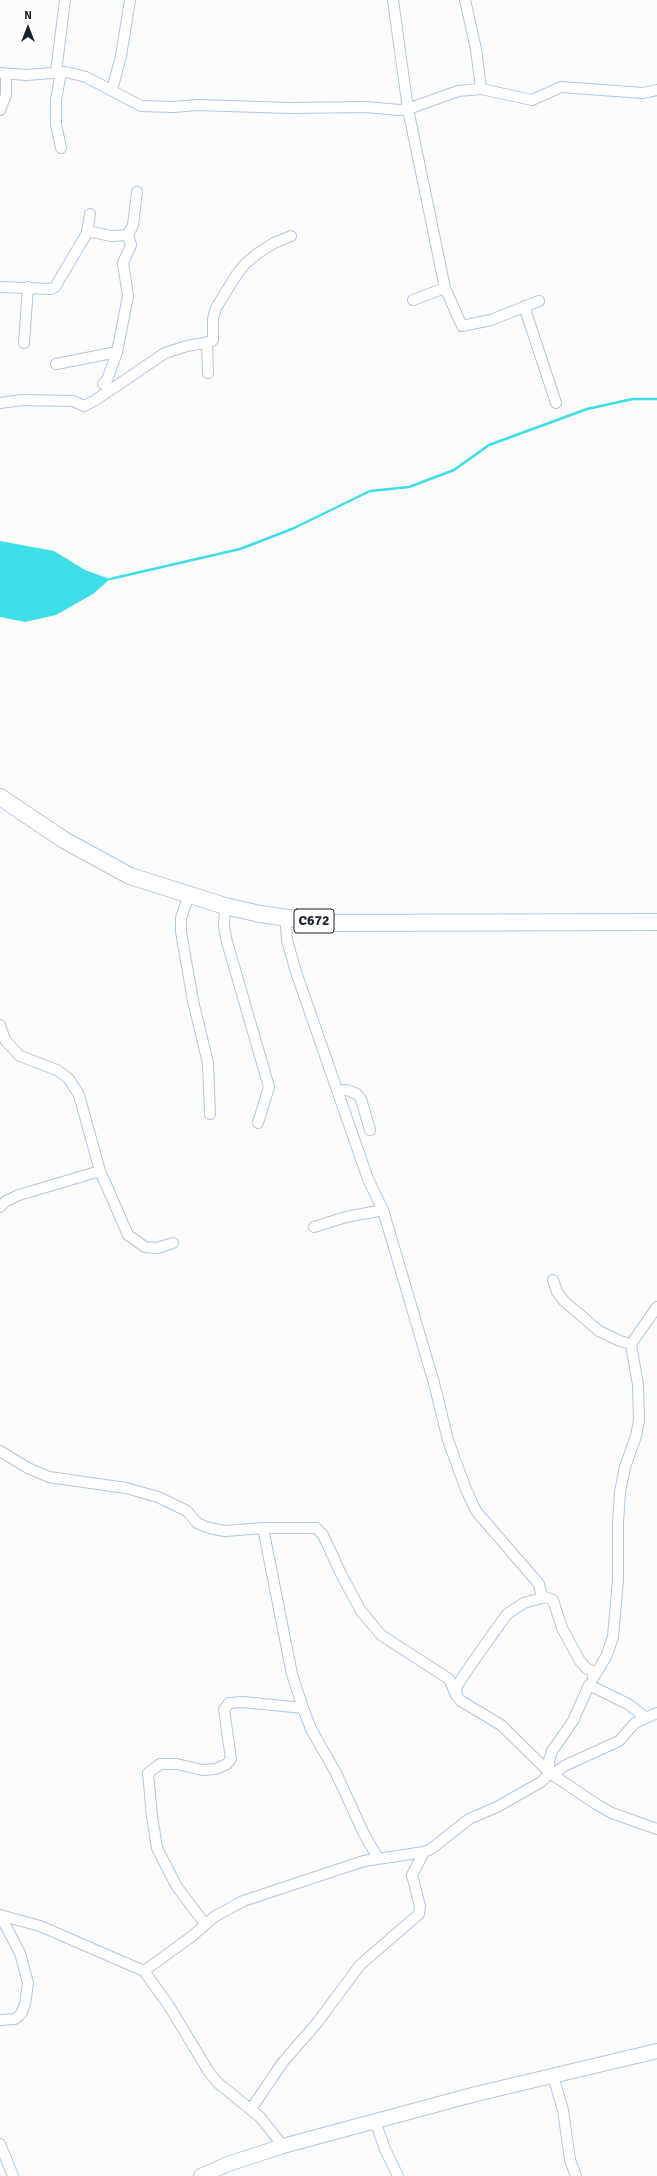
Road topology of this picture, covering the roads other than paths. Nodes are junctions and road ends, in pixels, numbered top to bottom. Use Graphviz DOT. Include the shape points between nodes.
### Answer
graph roads {
  1 [pos="65,0"];
  2 [pos="130,0"];
  3 [pos="393,0"];
  4 [pos="465,0"];
  5 [pos="58,72"];
  6 [pos="3,73"];
  7 [pos="481,89"];
  8 [pos="112,90"];
  9 [pos="657,90"];
  10 [pos="408,109"];
  11 [pos="0,110"];
  12 [pos="61,148"];
  13 [pos="137,192"];
  14 [pos="90,214"];
  15 [pos="86,231"];
  16 [pos="128,235"];
  17 [pos="291,236"];
  18 [pos="0,287"];
  19 [pos="28,287"];
  20 [pos="445,288"];
  21 [pos="413,300"];
  22 [pos="539,301"];
  23 [pos="524,306"];
  24 [pos="207,342"];
  25 [pos="24,343"];
  26 [pos="117,352"];
  27 [pos="56,364"];
  28 [pos="208,373"];
  29 [pos="103,384"];
  30 [pos="0,403"];
  31 [pos="556,403"];
  32 [pos="0,797"];
  33 [pos="189,895"];
  34 [pos="225,906"];
  35 [pos="289,918"];
  36 [pos="657,922"];
  37 [pos="0,1025"];
  38 [pos="338,1090"];
  39 [pos="210,1114"];
  40 [pos="258,1123"];
  41 [pos="370,1130"];
  42 [pos="100,1171"];
  43 [pos="0,1207"];
  44 [pos="383,1210"];
  45 [pos="314,1227"];
  46 [pos="173,1243"];
  47 [pos="553,1280"];
  48 [pos="657,1307"];
  49 [pos="631,1344"];
  50 [pos="0,1451"];
  51 [pos="263,1528"];
  52 [pos="542,1598"];
  53 [pos="596,1673"];
  54 [pos="589,1685"];
  55 [pos="456,1694"];
  56 [pos="303,1708"];
  57 [pos="657,1713"];
  58 [pos="646,1718"];
  59 [pos="552,1774"];
  60 [pos="657,1829"];
  61 [pos="424,1852"];
  62 [pos="378,1858"];
  63 [pos="0,1915"];
  64 [pos="205,1924"];
  65 [pos="144,1971"];
  66 [pos="0,2020"];
  67 [pos="657,2051"];
  68 [pos="553,2076"];
  69 [pos="252,2109"];
  70 [pos="375,2121"];
  71 [pos="0,2144"];
  72 [pos="283,2146"];
  73 [pos="13,2176"];
  74 [pos="201,2176"];
  75 [pos="398,2176"];
  76 [pos="576,2176"];
  1 -- 5 [label="street"];
  2 -- 8 [label="street" via="121,56"];
  3 -- 10 [label="street"];
  4 -- 7 [label="street" via="476,49"];
  5 -- 6 [label="street" via="26,75"];
  5 -- 8 [label="street" via="86,77"];
  5 -- 12 [label="street" via="56,124"];
  6 -- 11 [label="street" via="6,95"];
  7 -- 9 [label="street" via="532,100 561,87 643,93"];
  7 -- 10 [label="street" via="450,93"];
  8 -- 10 [label="street" via="141,106"];
  10 -- 20 [label="street"];
  13 -- 16 [label="street" via="133,224"];
  14 -- 15 [label="street"];
  15 -- 16 [label="street" via="111,236"];
  15 -- 19 [label="street" via="55,287"];
  16 -- 26 [label="street" via="131,245 123,263 128,296"];
  17 -- 24 [label="street" via="258,253 237,274 216,308 213,340"];
  18 -- 19 [label="street"];
  19 -- 25 [label="street"];
  20 -- 21 [label="street"];
  20 -- 23 [label="street" via="462,326 491,320"];
  22 -- 23 [label="street"];
  23 -- 31 [label="street"];
  24 -- 28 [label="street"];
  24 -- 30 [label="street" via="165,353 84,406 73,401 22,400"];
  26 -- 27 [label="street"];
  26 -- 29 [label="street" via="107,380"];
  32 -- 33 [label="main road, C672" via="64,840 130,876"];
  33 -- 34 [label="main road, C672"];
  33 -- 39 [label="street" via="181,918 181,932 193,1001 208,1063"];
  34 -- 35 [label="main road, C672"];
  34 -- 40 [label="street" via="224,927 227,942 270,1087"];
  35 -- 36 [label="main road, C672" via="323,923"];
  35 -- 38 [label="street" via="286,924 289,950"];
  37 -- 42 [label="street" via="5,1040 20,1056 57,1070 69,1079 79,1095"];
  38 -- 41 [label="street" via="352,1092 361,1099"];
  38 -- 44 [label="street" via="368,1179"];
  42 -- 43 [label="street" via="19,1195"];
  42 -- 46 [label="street" via="128,1235 146,1247 157,1248"];
  44 -- 45 [label="street" via="346,1217"];
  44 -- 52 [label="street" via="434,1383 448,1440 465,1487 476,1511 539,1584"];
  47 -- 49 [label="street" via="557,1292 564,1301 591,1324 612,1339"];
  48 -- 49 [label="street"];
  49 -- 53 [label="street" via="638,1385 639,1420 620,1492 618,1587 613,1637 606,1657"];
  50 -- 51 [label="street" via="49,1477 126,1488 158,1497 177,1504 198,1523 213,1529 225,1531"];
  51 -- 55 [label="street" via="316,1528 323,1534 361,1611 378,1631 407,1654 425,1662 449,1679"];
  51 -- 56 [label="street" via="289,1661"];
  52 -- 53 [label="street" via="552,1599 562,1628 580,1662"];
  52 -- 55 [label="street" via="521,1605 502,1620 465,1672 457,1686"];
  53 -- 54 [label="street"];
  54 -- 58 [label="street" via="633,1707"];
  54 -- 59 [label="street" via="573,1721 552,1751 549,1761"];
  55 -- 59 [label="street" via="461,1701 501,1725"];
  56 -- 62 [label="street" via="311,1729"];
  56 -- 64 [label="street" via="228,1703 224,1710 231,1759 227,1764 216,1769 202,1770 167,1764 156,1766 148,1773 157,1848 178,1887"];
  57 -- 58 [label="street"];
  58 -- 59 [label="street" via="631,1726 619,1741"];
  59 -- 60 [label="street" via="603,1809"];
  59 -- 61 [label="street" via="529,1790 469,1819"];
  61 -- 62 [label="street"];
  61 -- 69 [label="street" via="412,1878 420,1906 418,1914 360,1965 317,2023 283,2062"];
  62 -- 64 [label="street" via="252,1897 225,1910"];
  63 -- 65 [label="street" via="40,1926"];
  63 -- 66 [label="street" via="20,1953 28,1983 21,2014 15,2019"];
  64 -- 65 [label="street"];
  65 -- 69 [label="street" via="169,2006 209,2072 218,2083"];
  67 -- 68 [label="street"];
  68 -- 70 [label="street"];
  68 -- 76 [label="street" via="564,2110 570,2160"];
  69 -- 72 [label="street"];
  70 -- 72 [label="street"];
  70 -- 75 [label="street" via="384,2149"];
  71 -- 73 [label="street"];
  72 -- 74 [label="street"];
}
